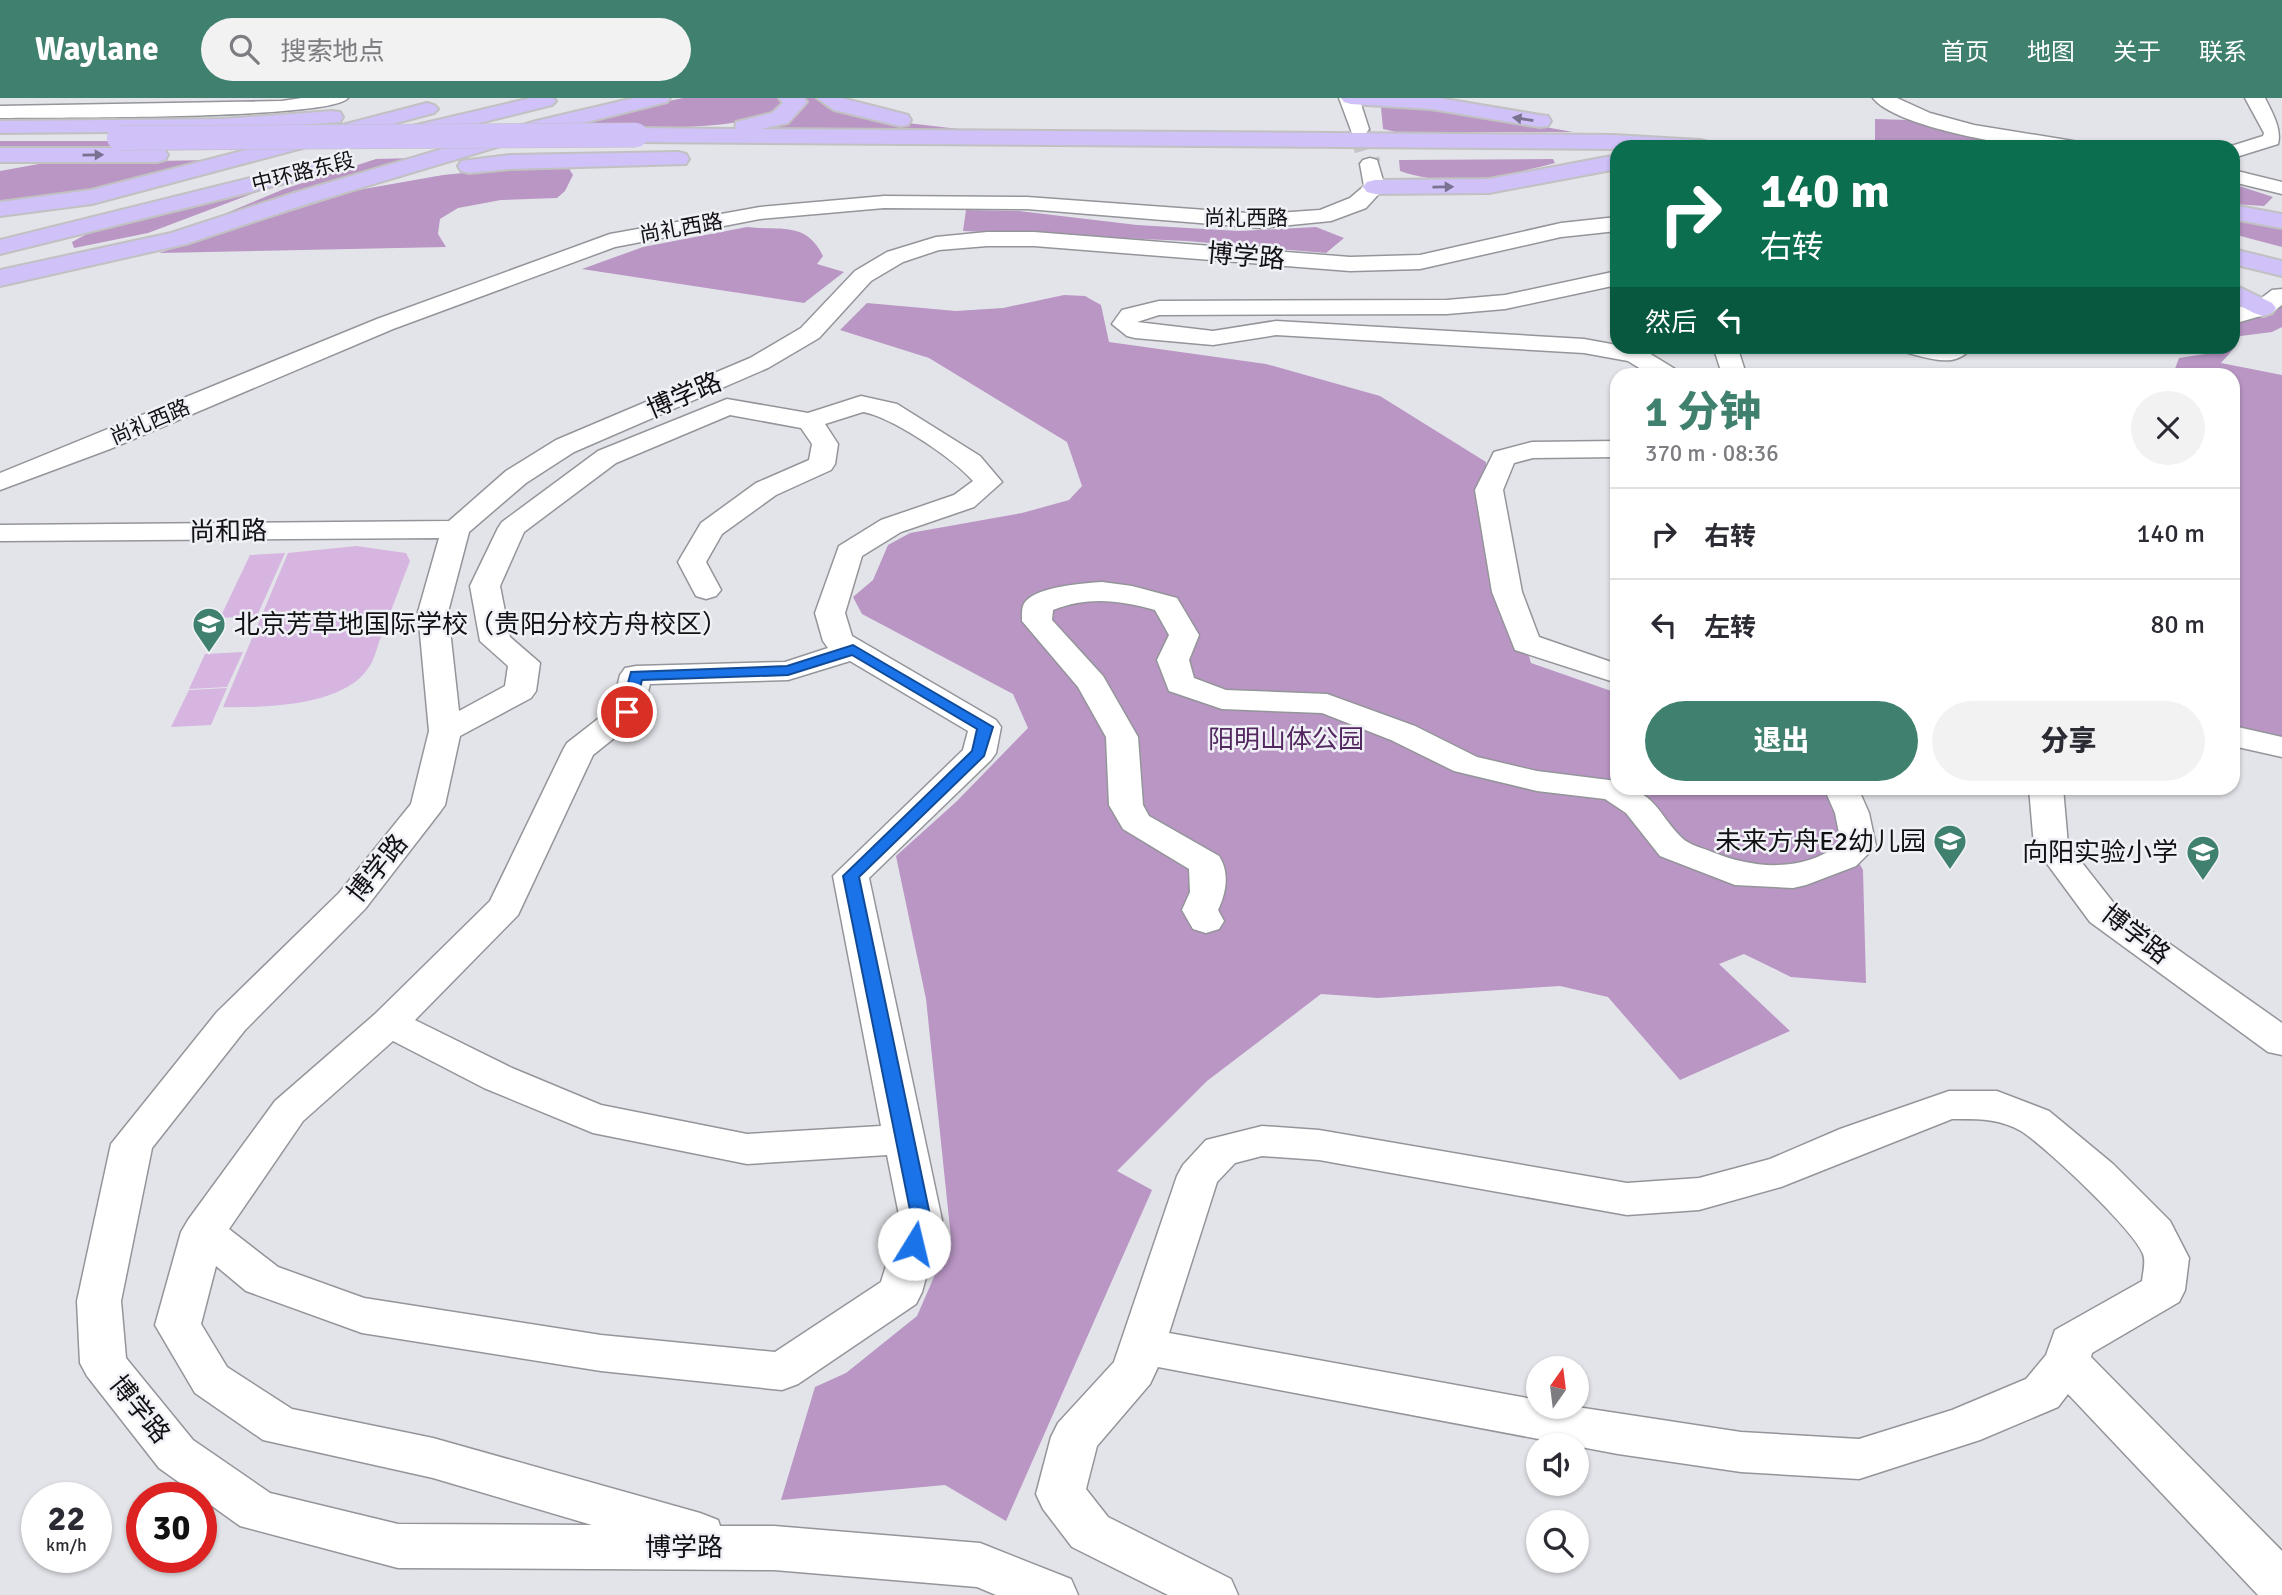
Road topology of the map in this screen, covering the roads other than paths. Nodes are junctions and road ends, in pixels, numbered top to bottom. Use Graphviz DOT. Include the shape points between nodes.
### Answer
graph roads {
  1 [pos="338,98"];
  2 [pos="506,98"];
  3 [pos="557,98"];
  4 [pos="606,98"];
  5 [pos="660,98"];
  6 [pos="789,98"];
  7 [pos="827,98"];
  8 [pos="1350,98"];
  9 [pos="1883,98"];
  10 [pos="2255,98"];
  11 [pos="240,107"];
  12 [pos="0,112"];
  13 [pos="222,125"];
  14 [pos="0,127"];
  15 [pos="1359,129"];
  16 [pos="676,134"];
  17 [pos="0,137"];
  18 [pos="1269,137"];
  19 [pos="1667,140"];
  20 [pos="2034,140"];
  21 [pos="630,142"];
  22 [pos="1610,142"];
  23 [pos="412,145"];
  24 [pos="940,150"];
  25 [pos="2240,150"];
  26 [pos="0,155"];
  27 [pos="63,155"];
  28 [pos="1610,156"];
  29 [pos="814,158"];
  30 [pos="696,159"];
  31 [pos="1610,163"];
  32 [pos="1370,164"];
  33 [pos="0,166"];
  34 [pos="2240,178"];
  35 [pos="1375,187"];
  36 [pos="2282,188"];
  37 [pos="144,198"];
  38 [pos="302,198"];
  39 [pos="0,209"];
  40 [pos="2240,214"];
  41 [pos="2240,214"];
  42 [pos="2282,215"];
  43 [pos="2282,221"];
  44 [pos="1610,225"];
  45 [pos="0,232"];
  46 [pos="0,247"];
  47 [pos="2240,247"];
  48 [pos="0,257"];
  49 [pos="2282,257"];
  50 [pos="2240,258"];
  51 [pos="2282,269"];
  52 [pos="0,278"];
  53 [pos="1610,280"];
  54 [pos="2240,294"];
  55 [pos="2271,302"];
  56 [pos="2240,314"];
  57 [pos="1610,350"];
  58 [pos="1629,354"];
  59 [pos="1656,368"];
  60 [pos="810,421"];
  61 [pos="1610,449"];
  62 [pos="0,482"];
  63 [pos="456,528"];
  64 [pos="0,533"];
  65 [pos="706,590"];
  66 [pos="853,650"];
  67 [pos="1610,672"];
  68 [pos="445,731"];
  69 [pos="2240,738"];
  70 [pos="2282,747"];
  71 [pos="1610,790"];
  72 [pos="1622,795"];
  73 [pos="1844,795"];
  74 [pos="2047,795"];
  75 [pos="1206,921"];
  76 [pos="389,1023"];
  77 [pos="2282,1042"];
  78 [pos="905,1139"];
  79 [pos="203,1232"];
  80 [pos="1142,1346"];
  81 [pos="2067,1362"];
  82 [pos="740,1547"];
  83 [pos="2282,1585"];
  84 [pos="1053,1595"];
  85 [pos="1213,1595"];
  1 -- 11 [label="street" via="282,107"];
  2 -- 37 [label="highway"];
  3 -- 37 [label="highway, 中环路东段"];
  4 -- 23 [label="highway, 中环路东段"];
  5 -- 38 [label="highway" via="544,126"];
  6 -- 16 [label="highway" via="796,102 780,118"];
  7 -- 18 [label="highway" via="898,120 953,125"];
  8 -- 15 [label="street"];
  19 -- 8 [label="highway, one-way" via="1431,103"];
  9 -- 20 [label="street" via="1920,116"];
  10 -- 25 [label="street" via="2274,133 2271,141"];
  11 -- 12 [label="street"];
  11 -- 13 [label="street"];
  13 -- 14 [label="highway"];
  13 -- 39 [label="highway" via="374,113 446,101 92,197"];
  16 -- 18 [label="highway"];
  16 -- 21 [label="highway"];
  17 -- 21 [label="highway, bridge"];
  18 -- 22 [label="highway"];
  21 -- 24 [label="highway"];
  27 -- 21 [label="highway, one-way"];
  23 -- 46 [label="highway, 中环路东段"];
  23 -- 48 [label="highway" via="156,233 87,251"];
  24 -- 28 [label="highway"];
  24 -- 29 [label="highway"];
  26 -- 27 [label="highway"];
  27 -- 33 [label="highway"];
  30 -- 38 [label="highway" via="510,162 428,171"];
  35 -- 31 [label="highway, one-way" via="1475,187"];
  32 -- 35 [label="street"];
  34 -- 36 [label="street"];
  35 -- 62 [label="street, 尚礼西路" via="1358,203 1323,216 1261,221 1027,203 884,202 760,213 610,241 385,324"];
  37 -- 45 [label="highway, 中环路东段"];
  38 -- 52 [label="highway" via="177,239"];
  40 -- 42 [label="highway"];
  41 -- 43 [label="highway"];
  44 -- 63 [label="street, 博学路" via="1561,230 1420,262 1350,264 1034,239 936,244 895,257 863,275 810,333 759,363 565,446 516,477"];
  47 -- 49 [label="highway"];
  50 -- 51 [label="highway"];
  53 -- 57 [label="street" via="1482,304 1159,308 1130,315 1124,324 1135,331 1213,338 1276,328"];
  54 -- 55 [label="highway"];
  55 -- 56 [label="street"];
  58 -- 59 [label="street"];
  60 -- 65 [label="street" via="825,444 822,464 766,489 711,529 692,562"];
  60 -- 66 [label="street" via="861,404 888,409 971,462 988,482 964,501 891,526 849,552 830,613 838,641"];
  60 -- 68 [label="street" via="727,407 607,457 512,528 485,586 495,641 524,663 520,691"];
  61 -- 67 [label="street" via="1532,450 1503,458 1489,489 1507,592 1525,643"];
  63 -- 64 [label="street, 尚和路"];
  63 -- 68 [label="street, 博学路" via="433,612"];
  66 -- 76 [label="street" via="788,671 636,676 627,712 579,750 505,906"];
  66 -- 78 [label="street" via="985,727 979,753 851,876"];
  68 -- 82 [label="street, 博学路" via="428,805 352,901 231,1021 132,1144 99,1301 103,1363 176,1454 257,1511 398,1546"];
  69 -- 70 [label="street"];
  71 -- 75 [label="street" via="1537,781 1466,764 1327,704 1222,699 1180,684 1173,660 1184,635 1166,604 1126,592 1091,589 1038,605 1037,621 1092,683 1122,737 1126,805 1135,822 1206,864 1208,892 1200,910"];
  72 -- 73 [label="street" via="1638,806 1672,848 1735,874 1793,877 1843,858 1859,846 1853,813"];
  74 -- 77 [label="street, 博学路" via="2051,846 2103,914"];
  76 -- 78 [label="street" via="498,1078 593,1118 747,1149"];
  76 -- 79 [label="street" via="289,1111"];
  78 -- 79 [label="street" via="921,1220 900,1292 782,1371 601,1353 362,1315 262,1279"];
  79 -- 82 [label="street" via="178,1325 211,1380 281,1426 433,1458"];
  80 -- 81 [label="street" via="1618,1434 1741,1452 1859,1459 1963,1426 2042,1393"];
  80 -- 81 [label="street" via="1198,1176 1221,1151 1262,1141 1318,1145 1627,1199 1699,1194 1781,1172 1949,1105 1997,1105 2035,1121 2098,1175 2155,1233 2167,1258 2163,1290 2071,1343"];
  80 -- 85 [label="street" via="1134,1371 1075,1437 1060,1494 1090,1532"];
  81 -- 83 [label="street"];
  82 -- 84 [label="street, 博学路" via="980,1565"];
}
